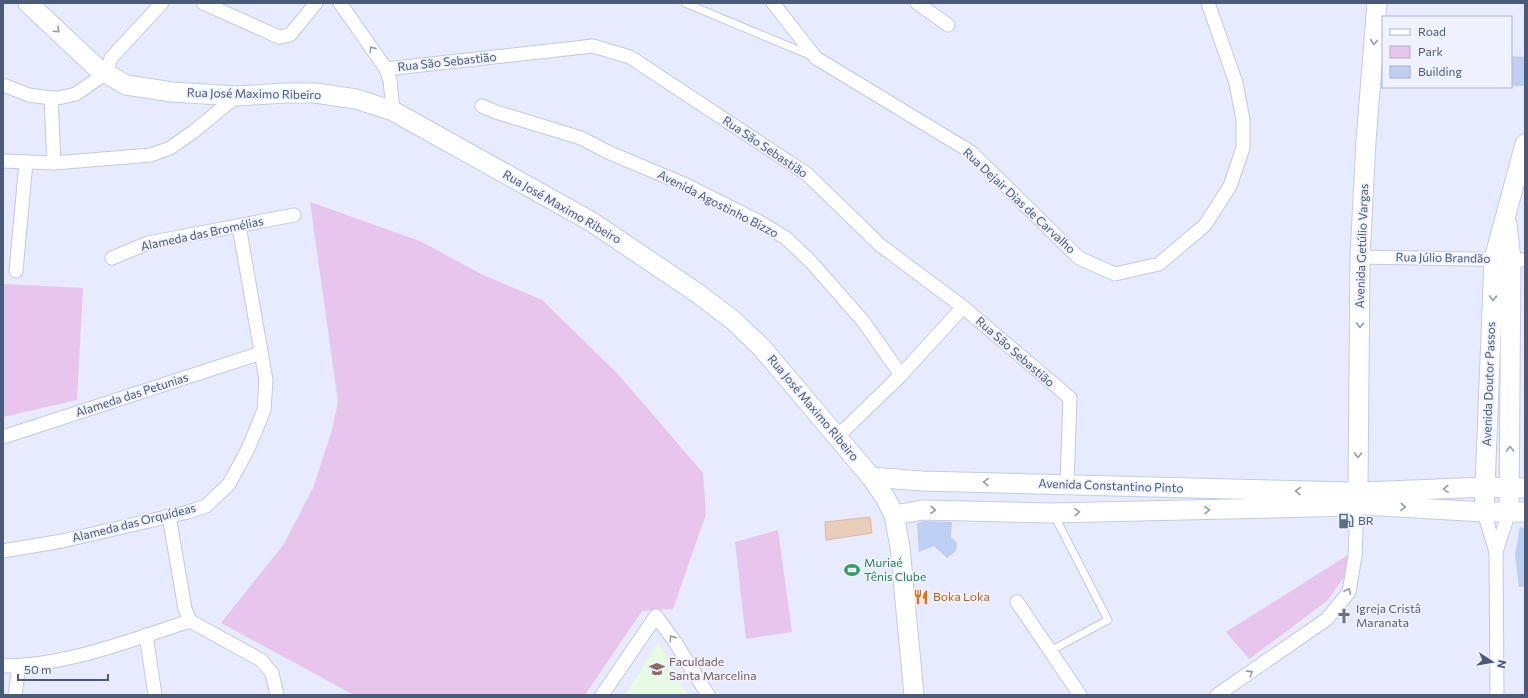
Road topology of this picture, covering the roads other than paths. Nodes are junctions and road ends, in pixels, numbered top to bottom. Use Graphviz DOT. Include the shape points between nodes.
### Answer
graph roads {
  1 [pos="28,3"];
  2 [pos="162,3"];
  3 [pos="203,3"];
  4 [pos="316,3"];
  5 [pos="340,3"];
  6 [pos="685,3"];
  7 [pos="773,3"];
  8 [pos="917,3"];
  9 [pos="1208,3"];
  10 [pos="1378,3"];
  11 [pos="948,25"];
  12 [pos="816,58"];
  13 [pos="386,69"];
  14 [pos="106,73"];
  15 [pos="3,85"];
  16 [pos="237,96"];
  17 [pos="50,98"];
  18 [pos="482,106"];
  19 [pos="393,111"];
  20 [pos="1525,144"];
  21 [pos="3,161"];
  22 [pos="26,162"];
  23 [pos="54,163"];
  24 [pos="294,215"];
  25 [pos="239,226"];
  26 [pos="1360,257"];
  27 [pos="112,258"];
  28 [pos="1510,259"];
  29 [pos="16,271"];
  30 [pos="963,307"];
  31 [pos="261,353"];
  32 [pos="901,375"];
  33 [pos="837,436"];
  34 [pos="3,437"];
  35 [pos="871,477"];
  36 [pos="1011,483"];
  37 [pos="1067,484"];
  38 [pos="1485,487"];
  39 [pos="1517,488"];
  40 [pos="1331,499"];
  41 [pos="1358,499"];
  42 [pos="1484,512"];
  43 [pos="1517,512"];
  44 [pos="1012,513"];
  45 [pos="1053,513"];
  46 [pos="894,515"];
  47 [pos="169,516"];
  48 [pos="3,551"];
  49 [pos="1496,552"];
  50 [pos="1017,602"];
  51 [pos="190,621"];
  52 [pos="146,635"];
  53 [pos="1050,651"];
  54 [pos="3,666"];
  55 [pos="19,666"];
  56 [pos="15,695"];
  57 [pos="155,695"];
  58 [pos="277,695"];
  59 [pos="602,695"];
  60 [pos="708,695"];
  61 [pos="914,695"];
  62 [pos="1080,695"];
  63 [pos="1217,695"];
  64 [pos="1497,695"];
  1 -- 14 [label="street, Rua José Maximo Ribeiro, one-way" via="97,68"];
  2 -- 14 [label="street" via="111,58"];
  3 -- 4 [label="street" via="279,36 290,35"];
  13 -- 5 [label="street, one-way"];
  6 -- 12 [label="lane"];
  7 -- 12 [label="street, Rua Dejair Dias de Carvalho"];
  8 -- 11 [label="street"];
  9 -- 12 [label="street, Rua Dejair Dias de Carvalho" via="1236,83 1243,120 1243,148 1230,186 1204,225 1159,264 1115,274 1079,258 971,152"];
  10 -- 26 [label="street, Avenida Getúlio Vargas, one-way" via="1366,141"];
  13 -- 19 [label="street" via="390,80"];
  13 -- 30 [label="street, Rua São Sebastião" via="593,46 630,57 807,174 880,245"];
  14 -- 16 [label="street, Rua José Maximo Ribeiro" via="126,85 172,92"];
  14 -- 17 [label="street" via="76,94"];
  15 -- 17 [label="street"];
  16 -- 19 [label="street, Rua José Maximo Ribeiro" via="315,93 356,99"];
  16 -- 23 [label="street" via="170,148 151,155"];
  17 -- 23 [label="street"];
  18 -- 32 [label="street, Avenida Agostinho Bizzo" via="581,138 610,154 686,185 786,238 811,262 863,321"];
  19 -- 33 [label="street, Rua José Maximo Ribeiro" via="592,222 700,295 734,321 762,348"];
  20 -- 28 [label="street, Avenida Doutor Passos" via="1506,216"];
  21 -- 22 [label="street"];
  22 -- 23 [label="street"];
  22 -- 29 [label="street"];
  24 -- 25 [label="street, Alameda das Bromélias"];
  25 -- 27 [label="street, Alameda das Bromélias" via="148,243"];
  25 -- 31 [label="street, Alameda das Orquídeas"];
  26 -- 28 [label="street, Rua Júlio Brandão"];
  26 -- 41 [label="street, Avenida Getúlio Vargas, one-way"];
  28 -- 38 [label="street, Avenida Doutor Passos, one-way"];
  39 -- 28 [label="street, Avenida Doutor Passos, one-way"];
  30 -- 32 [label="street"];
  30 -- 37 [label="street, Rua São Sebastião" via="1070,398"];
  31 -- 34 [label="street, Alameda das Petunias"];
  31 -- 47 [label="street, Alameda das Orquídeas" via="266,380 264,410 248,449 229,484 206,506"];
  32 -- 33 [label="street"];
  33 -- 35 [label="street, Rua José Maximo Ribeiro"];
  36 -- 35 [label="street, Avenida Constantino Pinto, one-way"];
  35 -- 46 [label="street, Rua José Maximo Ribeiro"];
  36 -- 37 [label="street, Avenida Constantino Pinto"];
  36 -- 44 [label="street"];
  40 -- 37 [label="street, Avenida Constantino Pinto, one-way"];
  38 -- 39 [label="street, Avenida Constantino Pinto"];
  38 -- 41 [label="street, Avenida Constantino Pinto, one-way"];
  38 -- 42 [label="street, Avenida Doutor Passos"];
  39 -- 43 [label="street, Avenida Doutor Passos"];
  40 -- 41 [label="street, Avenida Constantino Pinto"];
  45 -- 40 [label="street, Avenida Constantino Pinto, one-way"];
  41 -- 42 [label="street, Avenida Constantino Pinto, one-way"];
  63 -- 41 [label="street, one-way" via="1327,619 1349,592 1355,556"];
  42 -- 43 [label="street, Avenida Constantino Pinto"];
  42 -- 49 [label="street, Avenida Doutor Passos"];
  43 -- 49 [label="street, Avenida Doutor Passos"];
  44 -- 45 [label="street, Avenida Constantino Pinto"];
  46 -- 44 [label="street, Avenida Constantino Pinto, one-way" via="924,510"];
  45 -- 53 [label="lane" via="1108,620"];
  46 -- 61 [label="street, Rua José Maximo Ribeiro" via="900,547"];
  47 -- 48 [label="street, Alameda das Orquídeas" via="62,541"];
  47 -- 51 [label="street" via="185,609"];
  49 -- 64 [label="street, Avenida Doutor Passos"];
  50 -- 53 [label="street"];
  51 -- 52 [label="street"];
  51 -- 58 [label="street" via="261,660 272,673"];
  52 -- 55 [label="street" via="86,654"];
  52 -- 57 [label="street"];
  53 -- 62 [label="street"];
  54 -- 55 [label="street"];
  55 -- 56 [label="street"];
  60 -- 59 [label="street, one-way" via="656,616"];
}
